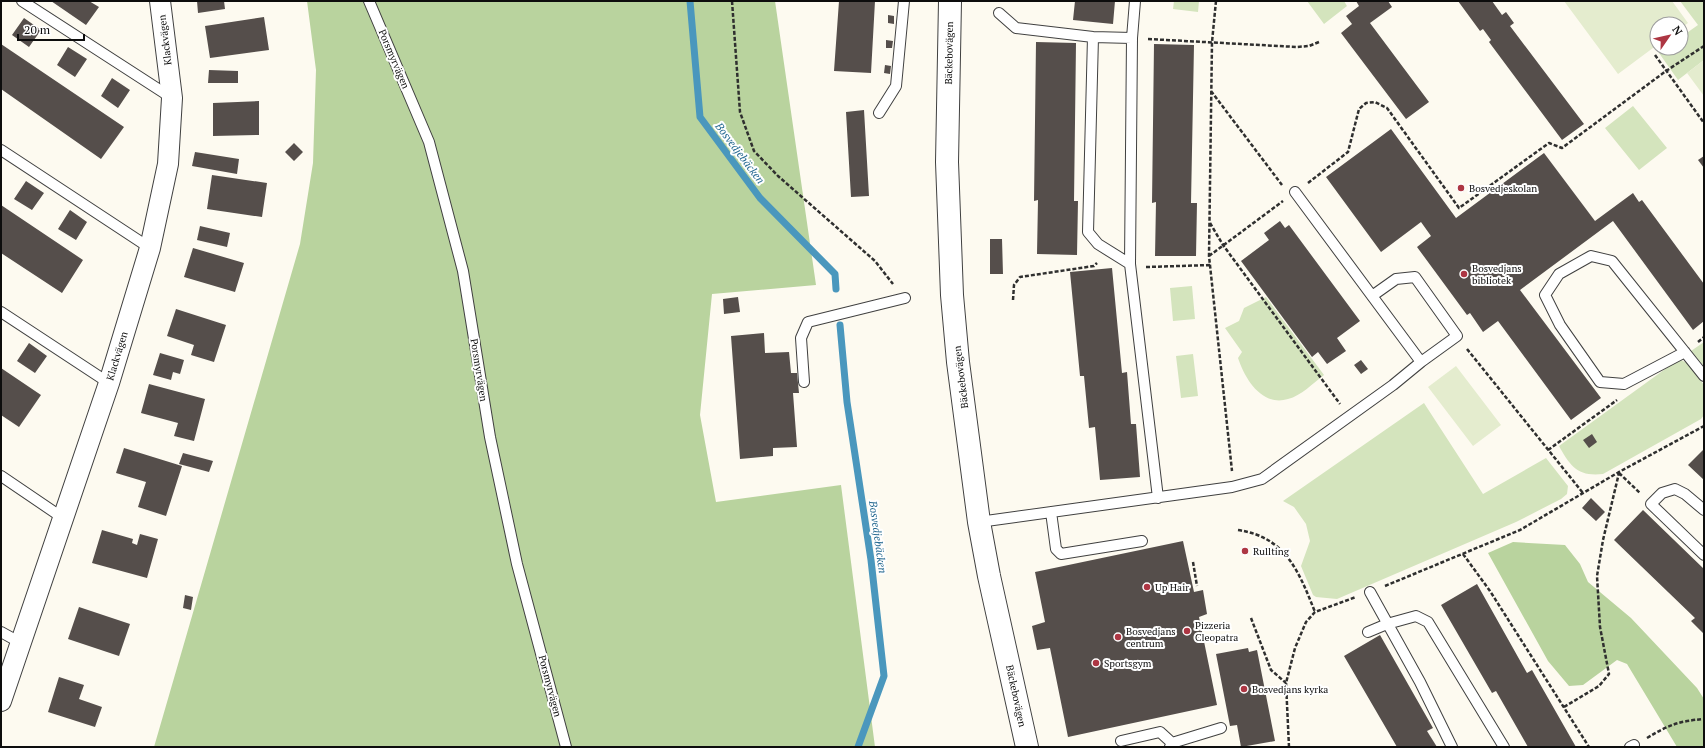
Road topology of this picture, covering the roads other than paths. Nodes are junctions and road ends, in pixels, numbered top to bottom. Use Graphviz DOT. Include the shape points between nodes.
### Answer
graph roads {
  1 [pos="22,1"];
  2 [pos="160,1"];
  3 [pos="369,1"];
  4 [pos="904,1"];
  5 [pos="950,1"];
  6 [pos="1135,1"];
  7 [pos="999,13"];
  8 [pos="1093,37"];
  9 [pos="1132,38"];
  10 [pos="172,98"];
  11 [pos="879,113"];
  12 [pos="1,150"];
  13 [pos="1293,194"];
  14 [pos="150,248"];
  15 [pos="1130,264"];
  16 [pos="1372,296"];
  17 [pos="905,298"];
  18 [pos="1,312"];
  19 [pos="1685,352"];
  20 [pos="1421,362"];
  21 [pos="1704,376"];
  22 [pos="804,382"];
  23 [pos="109,383"];
  24 [pos="1,476"];
  25 [pos="1158,498"];
  26 [pos="1704,510"];
  27 [pos="1051,512"];
  28 [pos="63,518"];
  29 [pos="979,522"];
  30 [pos="1142,541"];
  31 [pos="1704,555"];
  32 [pos="1370,592"];
  33 [pos="1387,624"];
  34 [pos="1,632"];
  35 [pos="1368,632"];
  36 [pos="21,643"];
  37 [pos="1,701"];
  38 [pos="1221,728"];
  39 [pos="1121,741"];
  40 [pos="1171,745"];
  41 [pos="566,747"];
  42 [pos="1027,747"];
  43 [pos="1452,747"];
  44 [pos="1504,747"];
  1 -- 10 [label="lane"];
  2 -- 10 [label="street, Klackvägen"];
  3 -- 41 [label="lane, Porsmyrvägen" via="429,142 463,271 490,437 517,564"];
  4 -- 11 [label="lane" via="896,86"];
  5 -- 29 [label="street, Bäckebovägen" via="947,162 952,295"];
  6 -- 9 [label="lane"];
  7 -- 8 [label="lane" via="1016,28"];
  8 -- 9 [label="lane"];
  8 -- 15 [label="lane" via="1088,232 1098,244"];
  9 -- 15 [label="lane"];
  10 -- 14 [label="street, Klackvägen" via="168,164"];
  12 -- 14 [label="lane"];
  13 -- 16 [label="lane"];
  14 -- 23 [label="street, Klackvägen"];
  15 -- 25 [label="lane"];
  16 -- 20 [label="lane"];
  16 -- 20 [label="lane" via="1396,279 1415,277 1457,336"];
  17 -- 22 [label="lane" via="808,322 801,338"];
  18 -- 23 [label="lane"];
  19 -- 19 [label="lane" via="1612,261 1591,256 1559,274 1545,295 1560,325 1600,382 1624,384"];
  19 -- 21 [label="lane"];
  20 -- 25 [label="lane" via="1262,479 1232,487"];
  23 -- 28 [label="street, Klackvägen"];
  24 -- 28 [label="lane"];
  25 -- 27 [label="lane"];
  26 -- 31 [label="lane" via="1675,489 1662,493 1651,504"];
  27 -- 29 [label="lane"];
  27 -- 30 [label="lane" via="1056,549 1061,554"];
  28 -- 36 [label="street, Klackvägen"];
  29 -- 42 [label="street, Bäckebovägen"];
  32 -- 33 [label="lane"];
  33 -- 35 [label="lane"];
  33 -- 43 [label="lane" via="1420,682"];
  33 -- 44 [label="lane" via="1416,616 1428,622"];
  34 -- 36 [label="lane"];
  36 -- 37 [label="street, Klackvägen"];
  38 -- 40 [label="lane"];
  39 -- 40 [label="lane" via="1160,732"];
}
